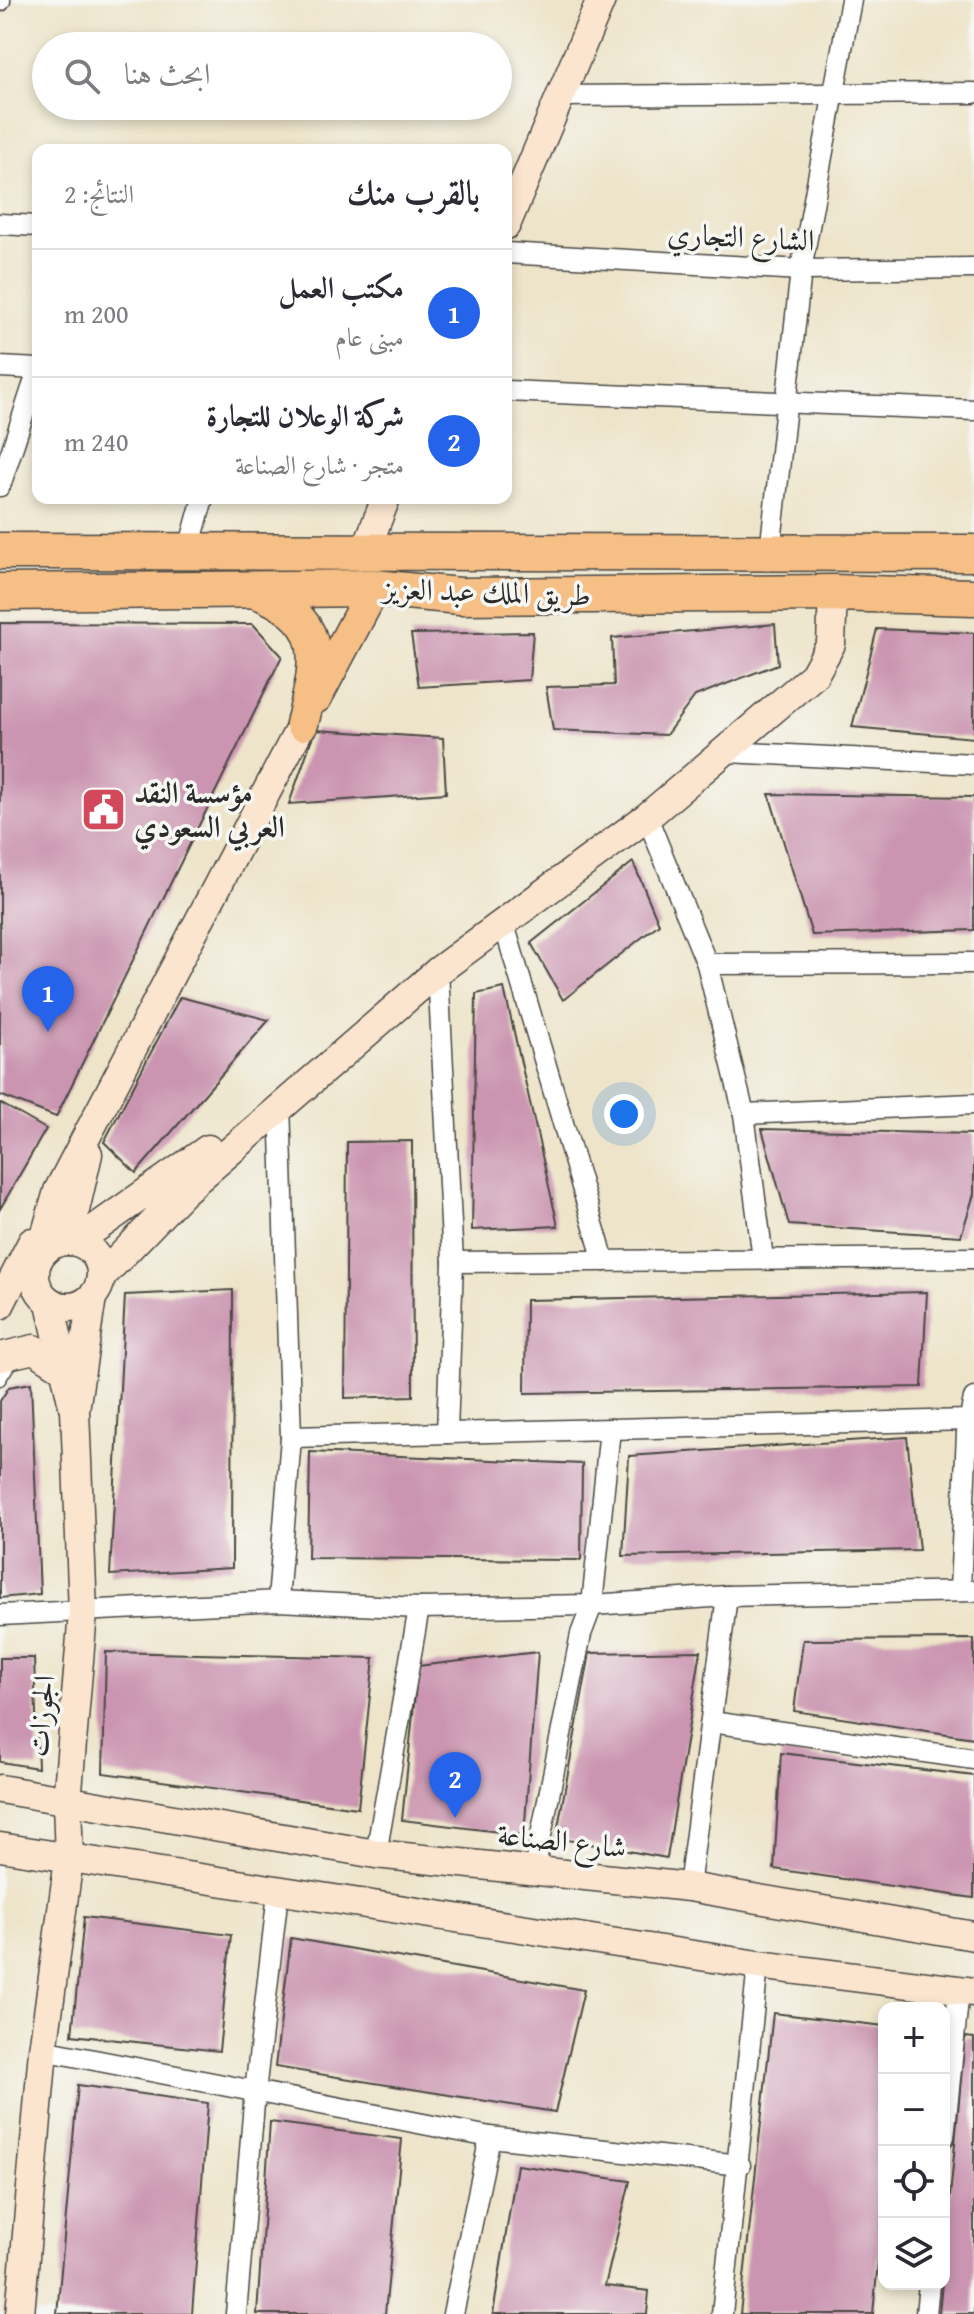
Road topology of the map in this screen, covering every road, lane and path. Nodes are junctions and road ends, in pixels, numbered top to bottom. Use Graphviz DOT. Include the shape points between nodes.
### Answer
graph roads {
  1 [pos="601,0"];
  2 [pos="851,0"];
  3 [pos="974,93"];
  4 [pos="560,96"];
  5 [pos="833,96"];
  6 [pos="512,211"];
  7 [pos="0,224"];
  8 [pos="32,226"];
  9 [pos="512,253"];
  10 [pos="974,268"];
  11 [pos="801,270"];
  12 [pos="0,367"];
  13 [pos="32,370"];
  14 [pos="32,388"];
  15 [pos="512,391"];
  16 [pos="787,402"];
  17 [pos="974,410"];
  18 [pos="0,486"];
  19 [pos="201,504"];
  20 [pos="384,504"];
  21 [pos="0,551"];
  22 [pos="188,552"];
  23 [pos="365,552"];
  24 [pos="770,552"];
  25 [pos="974,553"];
  26 [pos="374,588"];
  27 [pos="249,589"];
  28 [pos="0,592"];
  29 [pos="833,593"];
  30 [pos="974,597"];
  31 [pos="302,724"];
  32 [pos="726,752"];
  33 [pos="974,764"];
  34 [pos="647,817"];
  35 [pos="503,921"];
  36 [pos="974,963"];
  37 [pos="707,964"];
  38 [pos="438,971"];
  39 [pos="280,1104"];
  40 [pos="974,1104"];
  41 [pos="97,1114"];
  42 [pos="744,1114"];
  43 [pos="58,1191"];
  44 [pos="72,1242"];
  45 [pos="974,1258"];
  46 [pos="763,1259"];
  47 [pos="604,1261"];
  48 [pos="37,1262"];
  49 [pos="453,1262"];
  50 [pos="97,1287"];
  51 [pos="50,1303"];
  52 [pos="1,1304"];
  53 [pos="9,1354"];
  54 [pos="63,1368"];
  55 [pos="0,1380"];
  56 [pos="974,1398"];
  57 [pos="75,1410"];
  58 [pos="969,1420"];
  59 [pos="610,1429"];
  60 [pos="447,1433"];
  61 [pos="291,1437"];
  62 [pos="967,1590"];
  63 [pos="727,1596"];
  64 [pos="278,1601"];
  65 [pos="592,1605"];
  66 [pos="419,1608"];
  67 [pos="83,1613"];
  68 [pos="0,1615"];
  69 [pos="711,1722"];
  70 [pos="974,1759"];
  71 [pos="0,1789"];
  72 [pos="67,1802"];
  73 [pos="0,1847"];
  74 [pos="376,1854"];
  75 [pos="69,1859"];
  76 [pos="534,1871"];
  77 [pos="689,1887"];
  78 [pos="278,1893"];
  79 [pos="974,1936"];
  80 [pos="758,1965"];
  81 [pos="966,1991"];
  82 [pos="43,2050"];
  83 [pos="255,2092"];
  84 [pos="950,2097"];
  85 [pos="490,2137"];
  86 [pos="740,2165"];
  87 [pos="928,2290"];
  88 [pos="20,2314"];
  89 [pos="236,2314"];
  90 [pos="453,2314"];
  91 [pos="722,2314"];
  92 [pos="926,2314"];
  1 -- 4 [label="street"];
  2 -- 5 [label="street"];
  3 -- 5 [label="street"];
  4 -- 5 [label="street"];
  4 -- 6 [label="street"];
  5 -- 11 [label="street"];
  7 -- 8 [label="street"];
  9 -- 11 [label="street, الشارع التجاري"];
  10 -- 11 [label="street, الشارع التجاري"];
  11 -- 16 [label="street"];
  12 -- 13 [label="street"];
  14 -- 18 [label="street"];
  15 -- 16 [label="street"];
  16 -- 17 [label="street"];
  16 -- 24 [label="street"];
  19 -- 22 [label="street"];
  20 -- 23 [label="street"];
  21 -- 22 [label="highway, طريق الملك عبد العزيز"];
  22 -- 23 [label="highway, طريق الملك عبد العزيز"];
  23 -- 24 [label="highway, طريق الملك عبد العزيز"];
  24 -- 25 [label="highway, طريق الملك عبد العزيز"];
  26 -- 27 [label="highway, طريق الملك عبد العزيز"];
  26 -- 29 [label="highway, طريق الملك عبد العزيز" via="460,596"];
  26 -- 31 [label="main road"];
  27 -- 28 [label="highway, طريق الملك عبد العزيز"];
  27 -- 31 [label="main road" via="283,602 303,620 313,644 314,677"];
  29 -- 30 [label="highway, طريق الملك عبد العزيز"];
  29 -- 32 [label="street" via="831,644 814,675"];
  31 -- 41 [label="street"];
  32 -- 33 [label="street"];
  32 -- 34 [label="street"];
  34 -- 35 [label="street"];
  34 -- 37 [label="street"];
  35 -- 38 [label="street"];
  35 -- 47 [label="street"];
  36 -- 37 [label="street"];
  37 -- 42 [label="street"];
  38 -- 39 [label="street"];
  38 -- 49 [label="street"];
  39 -- 44 [label="street"];
  39 -- 50 [label="street" via="183,1192"];
  39 -- 61 [label="street"];
  40 -- 42 [label="street"];
  41 -- 43 [label="street"];
  41 -- 44 [label="street"];
  42 -- 46 [label="street"];
  43 -- 48 [label="street"];
  43 -- 52 [label="street"];
  44 -- 48 [label="street" via="55,1243"];
  44 -- 50 [label="street" via="95,1255"];
  45 -- 46 [label="street"];
  46 -- 47 [label="street"];
  47 -- 49 [label="street"];
  48 -- 51 [label="street" via="37,1287"];
  48 -- 52 [label="street"];
  49 -- 60 [label="street"];
  50 -- 51 [label="street" via="72,1308"];
  50 -- 57 [label="street"];
  51 -- 54 [label="street"];
  53 -- 54 [label="street" via="34,1349"];
  53 -- 55 [label="lane"];
  54 -- 57 [label="street"];
  56 -- 58 [label="street"];
  57 -- 67 [label="street, الجوزات"];
  58 -- 59 [label="street"];
  58 -- 62 [label="street"];
  59 -- 60 [label="street"];
  59 -- 65 [label="street"];
  60 -- 61 [label="street"];
  61 -- 64 [label="street"];
  62 -- 63 [label="street"];
  63 -- 65 [label="street"];
  63 -- 69 [label="street"];
  64 -- 66 [label="street"];
  64 -- 67 [label="street"];
  65 -- 66 [label="street"];
  65 -- 76 [label="street" via="581,1634"];
  66 -- 74 [label="street"];
  67 -- 68 [label="street"];
  67 -- 72 [label="street, الجوزات"];
  69 -- 70 [label="street"];
  69 -- 77 [label="street"];
  71 -- 72 [label="street, شارع الصناعة"];
  72 -- 74 [label="street, شارع الصناعة"];
  72 -- 75 [label="street, الجوزات"];
  73 -- 75 [label="street"];
  74 -- 76 [label="street, شارع الصناعة"];
  75 -- 78 [label="street"];
  75 -- 82 [label="street, الجوزات"];
  76 -- 77 [label="street, شارع الصناعة"];
  77 -- 79 [label="street, شارع الصناعة"];
  78 -- 80 [label="street"];
  78 -- 83 [label="street"];
  80 -- 81 [label="street"];
  80 -- 86 [label="street"];
  81 -- 84 [label="street"];
  82 -- 83 [label="street"];
  82 -- 88 [label="street, الجوزات"];
  83 -- 85 [label="street"];
  83 -- 89 [label="street"];
  85 -- 86 [label="street"];
  85 -- 90 [label="street"];
  86 -- 91 [label="street"];
  87 -- 92 [label="street"];
}
